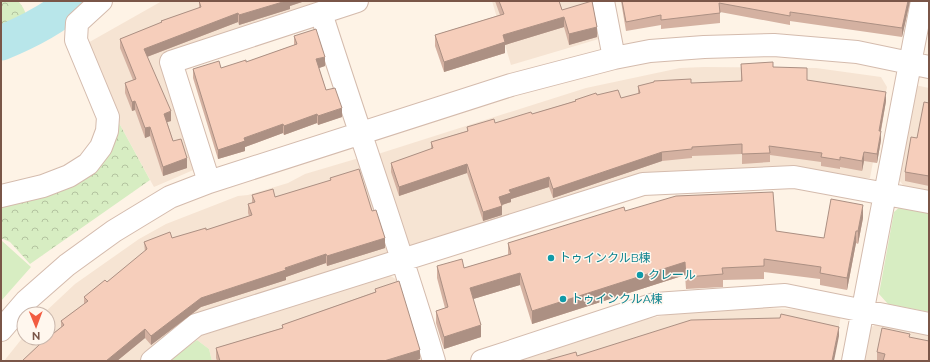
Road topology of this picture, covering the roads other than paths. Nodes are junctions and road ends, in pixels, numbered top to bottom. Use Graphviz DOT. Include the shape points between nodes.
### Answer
graph roads {
  1 [pos="101,1"];
  2 [pos="357,1"];
  3 [pos="603,1"];
  4 [pos="922,1"];
  5 [pos="321,13"];
  6 [pos="614,58"];
  7 [pos="919,65"];
  8 [pos="359,133"];
  9 [pos="208,182"];
  10 [pos="884,193"];
  11 [pos="1,196"];
  12 [pos="929,202"];
  13 [pos="403,260"];
  14 [pos="862,311"];
  15 [pos="929,324"];
  16 [pos="1,330"];
  17 [pos="152,361"];
  18 [pos="434,361"];
  19 [pos="482,361"];
  20 [pos="853,361"];
  1 -- 11 [label="street" via="77,23 76,40 108,117 107,131 101,147 88,164 69,176 43,186"];
  2 -- 5 [label="street"];
  3 -- 6 [label="street"];
  4 -- 7 [label="street"];
  5 -- 8 [label="street"];
  5 -- 9 [label="street" via="171,62"];
  6 -- 7 [label="street" via="650,51 774,45 857,52"];
  6 -- 8 [label="street" via="511,85"];
  7 -- 10 [label="street"];
  8 -- 9 [label="street"];
  8 -- 13 [label="street"];
  9 -- 16 [label="street" via="170,197 114,231 67,265 26,301"];
  10 -- 12 [label="street"];
  10 -- 13 [label="street" via="794,177 643,184"];
  10 -- 14 [label="street"];
  13 -- 17 [label="street" via="196,325"];
  13 -- 18 [label="street"];
  14 -- 15 [label="street"];
  14 -- 19 [label="street" via="785,295 655,304"];
  14 -- 20 [label="street"];
}
